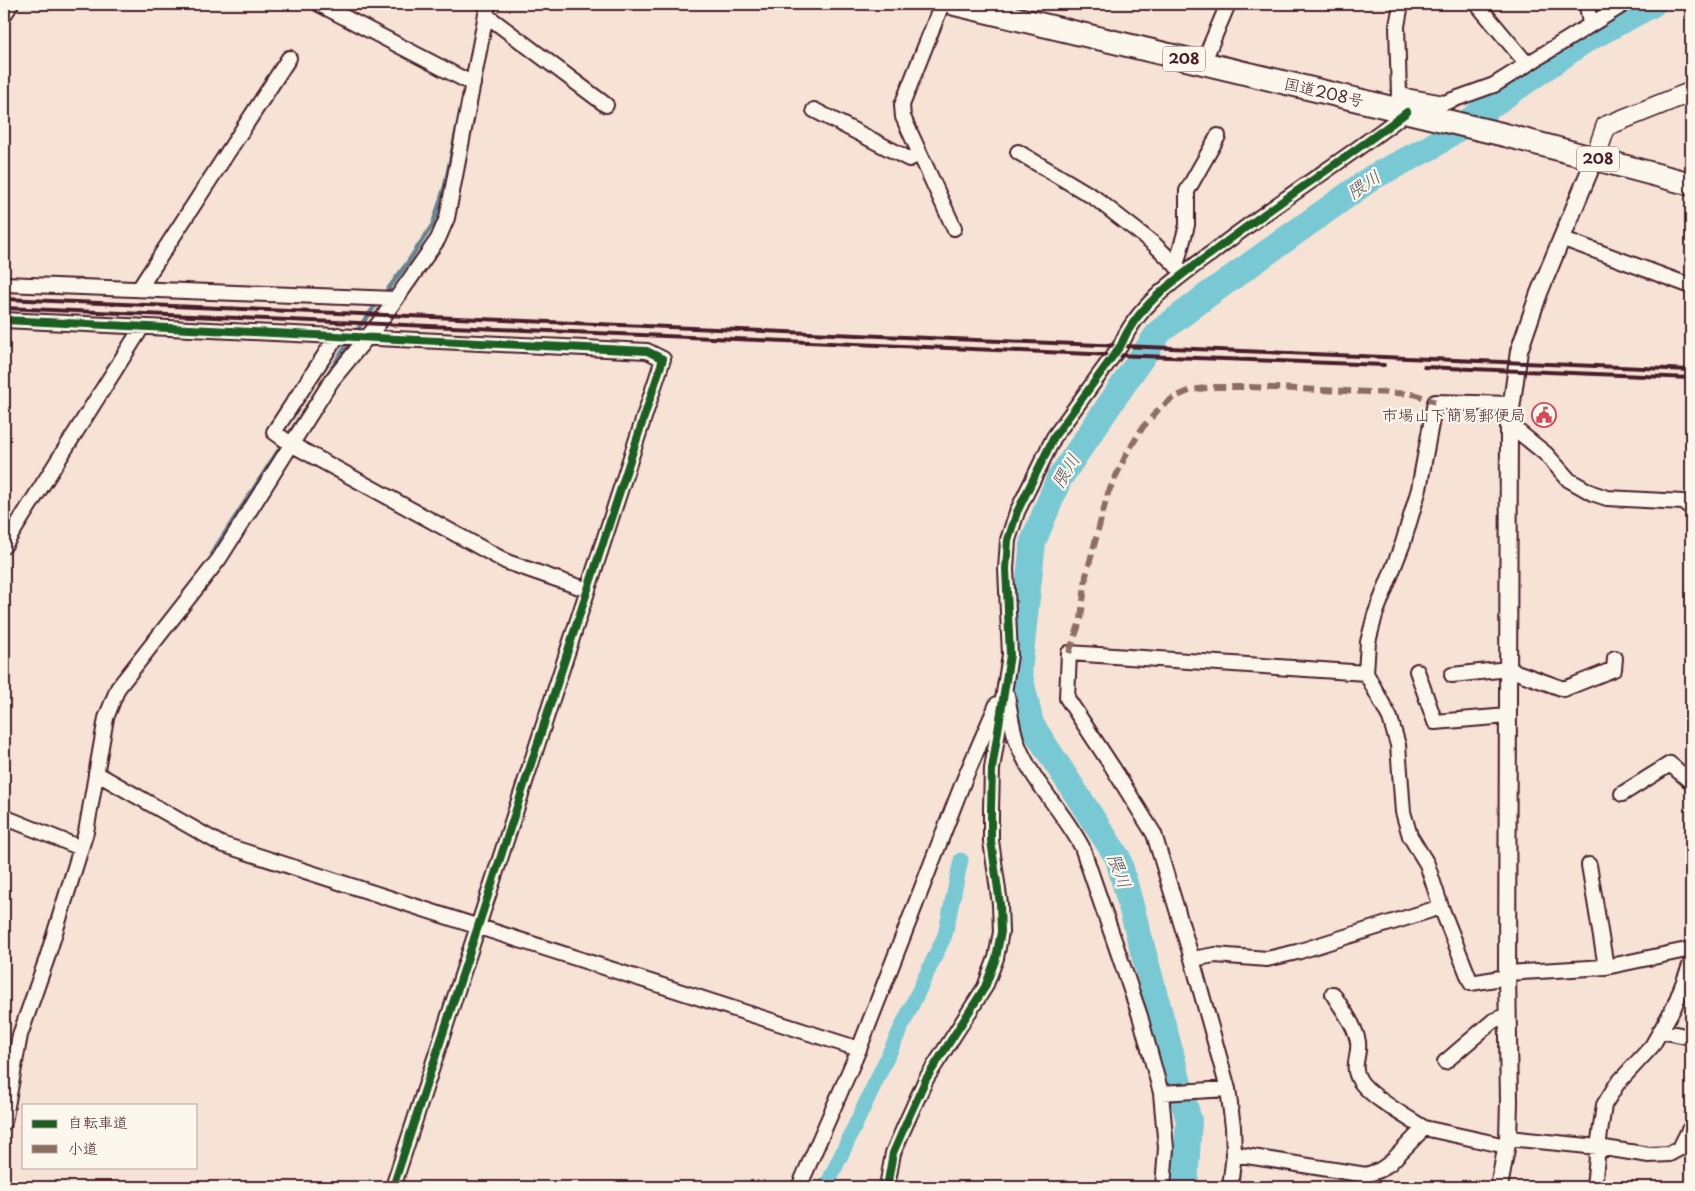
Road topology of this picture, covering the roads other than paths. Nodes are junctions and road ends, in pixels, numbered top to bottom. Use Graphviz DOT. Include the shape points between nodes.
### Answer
graph roads {
  1 [pos="11,4"];
  2 [pos="318,4"];
  3 [pos="942,4"];
  4 [pos="955,4"];
  5 [pos="1228,4"];
  6 [pos="1401,4"];
  7 [pos="1477,4"];
  8 [pos="1587,4"];
  9 [pos="1624,4"];
  10 [pos="487,9"];
  11 [pos="4,15"];
  12 [pos="1590,25"];
  13 [pos="289,58"];
  14 [pos="1203,63"];
  15 [pos="1527,64"];
  16 [pos="473,84"];
  17 [pos="1691,92"];
  18 [pos="606,105"];
  19 [pos="1404,107"];
  20 [pos="814,110"];
  21 [pos="1218,136"];
  22 [pos="1018,152"];
  23 [pos="920,154"];
  24 [pos="1595,158"];
  25 [pos="1691,184"];
  26 [pos="954,228"];
  27 [pos="1561,238"];
  28 [pos="1180,270"];
  29 [pos="4,284"];
  30 [pos="1691,286"];
  31 [pos="139,289"];
  32 [pos="395,299"];
  33 [pos="4,320"];
  34 [pos="142,327"];
  35 [pos="338,335"];
  36 [pos="367,336"];
  37 [pos="1512,404"];
  38 [pos="1509,424"];
  39 [pos="291,444"];
  40 [pos="1691,508"];
  41 [pos="4,546"];
  42 [pos="588,590"];
  43 [pos="1615,658"];
  44 [pos="1508,669"];
  45 [pos="1417,671"];
  46 [pos="1366,673"];
  47 [pos="1452,675"];
  48 [pos="1005,684"];
  49 [pos="1508,716"];
  50 [pos="96,773"];
  51 [pos="1691,782"];
  52 [pos="1622,794"];
  53 [pos="4,817"];
  54 [pos="81,848"];
  55 [pos="1588,865"];
  56 [pos="1441,907"];
  57 [pos="478,928"];
  58 [pos="1691,948"];
  59 [pos="1192,959"];
  60 [pos="1691,963"];
  61 [pos="1606,967"];
  62 [pos="1507,975"];
  63 [pos="1332,994"];
  64 [pos="1508,1015"];
  65 [pos="1660,1032"];
  66 [pos="1691,1037"];
  67 [pos="859,1049"];
  68 [pos="1445,1062"];
  69 [pos="1228,1089"];
  70 [pos="1167,1093"];
  71 [pos="4,1122"];
  72 [pos="1424,1128"];
  73 [pos="1691,1131"];
  74 [pos="1507,1142"];
  75 [pos="1598,1147"];
  76 [pos="1234,1154"];
  77 [pos="393,1187"];
  78 [pos="799,1187"];
  79 [pos="887,1187"];
  80 [pos="1164,1187"];
  81 [pos="1230,1187"];
  82 [pos="1500,1187"];
  83 [pos="1594,1187"];
  1 -- 11 [label="street"];
  2 -- 16 [label="street"];
  3 -- 23 [label="street" via="902,105 903,118"];
  4 -- 14 [label="highway, 国道208号 / 208"];
  5 -- 14 [label="street"];
  6 -- 19 [label="street" via="1397,26"];
  7 -- 15 [label="street"];
  8 -- 12 [label="street"];
  9 -- 12 [label="street"];
  10 -- 16 [label="street"];
  10 -- 18 [label="street"];
  12 -- 15 [label="street"];
  13 -- 31 [label="street"];
  14 -- 19 [label="highway, 国道208号 / 208"];
  15 -- 19 [label="street" via="1494,85 1444,103"];
  16 -- 32 [label="street" via="447,218 438,239"];
  17 -- 24 [label="main road" via="1606,126"];
  19 -- 24 [label="highway, 国道208号 / 208"];
  19 -- 28 [label="street" via="1369,141"];
  20 -- 23 [label="street" via="909,159"];
  21 -- 28 [label="street" via="1187,191"];
  22 -- 28 [label="street" via="1095,198 1154,244"];
  23 -- 26 [label="street"];
  24 -- 25 [label="highway, 国道208号 / 208"];
  24 -- 27 [label="street"];
  27 -- 30 [label="street"];
  27 -- 37 [label="street" via="1519,351"];
  28 -- 48 [label="street" via="1130,328 1054,437 1017,512 1008,540 1006,569 1010,655"];
  29 -- 31 [label="street"];
  31 -- 32 [label="street"];
  32 -- 36 [label="street"];
  33 -- 34 [label="street"];
  34 -- 35 [label="street"];
  34 -- 41 [label="street"];
  35 -- 36 [label="street"];
  35 -- 39 [label="street" via="274,432"];
  36 -- 39 [label="street" via="332,380"];
  36 -- 42 [label="street" via="647,351 663,360"];
  37 -- 38 [label="street"];
  37 -- 46 [label="street" via="1434,402 1414,507 1375,615 1368,642"];
  38 -- 40 [label="street" via="1546,454 1569,480 1592,493 1607,498 1683,502"];
  38 -- 44 [label="street"];
  39 -- 42 [label="street" via="508,562"];
  39 -- 50 [label="street" via="219,559 118,688 106,718"];
  42 -- 57 [label="street"];
  43 -- 44 [label="street" via="1614,668 1564,689"];
  44 -- 47 [label="street"];
  44 -- 49 [label="street"];
  45 -- 49 [label="street" via="1435,722"];
  46 -- 56 [label="street" via="1390,718 1398,744 1403,812 1410,836 1427,864"];
  46 -- 59 [label="street" via="1069,653 1067,698 1154,834"];
  48 -- 67 [label="street"];
  48 -- 70 [label="street" via="1017,743 1025,761 1082,847"];
  48 -- 79 [label="street" via="992,779 991,841 1001,932 996,958 984,987 926,1079 893,1153"];
  49 -- 62 [label="street"];
  50 -- 54 [label="street"];
  50 -- 57 [label="street" via="221,844"];
  51 -- 52 [label="street" via="1670,764"];
  53 -- 54 [label="street"];
  54 -- 71 [label="street" via="20,1034"];
  55 -- 61 [label="street"];
  56 -- 59 [label="street" via="1267,959 1216,956"];
  56 -- 62 [label="street" via="1471,983"];
  57 -- 67 [label="street"];
  57 -- 77 [label="street"];
  58 -- 61 [label="street"];
  59 -- 69 [label="street"];
  60 -- 65 [label="street" via="1674,1007"];
  61 -- 62 [label="street"];
  62 -- 64 [label="street"];
  63 -- 72 [label="street" via="1354,1029 1358,1043 1354,1069 1360,1082 1384,1103"];
  64 -- 68 [label="street" via="1493,1021"];
  64 -- 74 [label="street"];
  65 -- 66 [label="street"];
  65 -- 75 [label="street" via="1604,1104"];
  67 -- 78 [label="street"];
  69 -- 70 [label="street"];
  69 -- 76 [label="street"];
  70 -- 80 [label="street"];
  72 -- 74 [label="street"];
  72 -- 76 [label="street" via="1390,1163 1366,1175"];
  73 -- 75 [label="street" via="1680,1148 1669,1154 1650,1155"];
  74 -- 75 [label="street"];
  74 -- 82 [label="street"];
  75 -- 83 [label="street"];
  76 -- 81 [label="street"];
}
